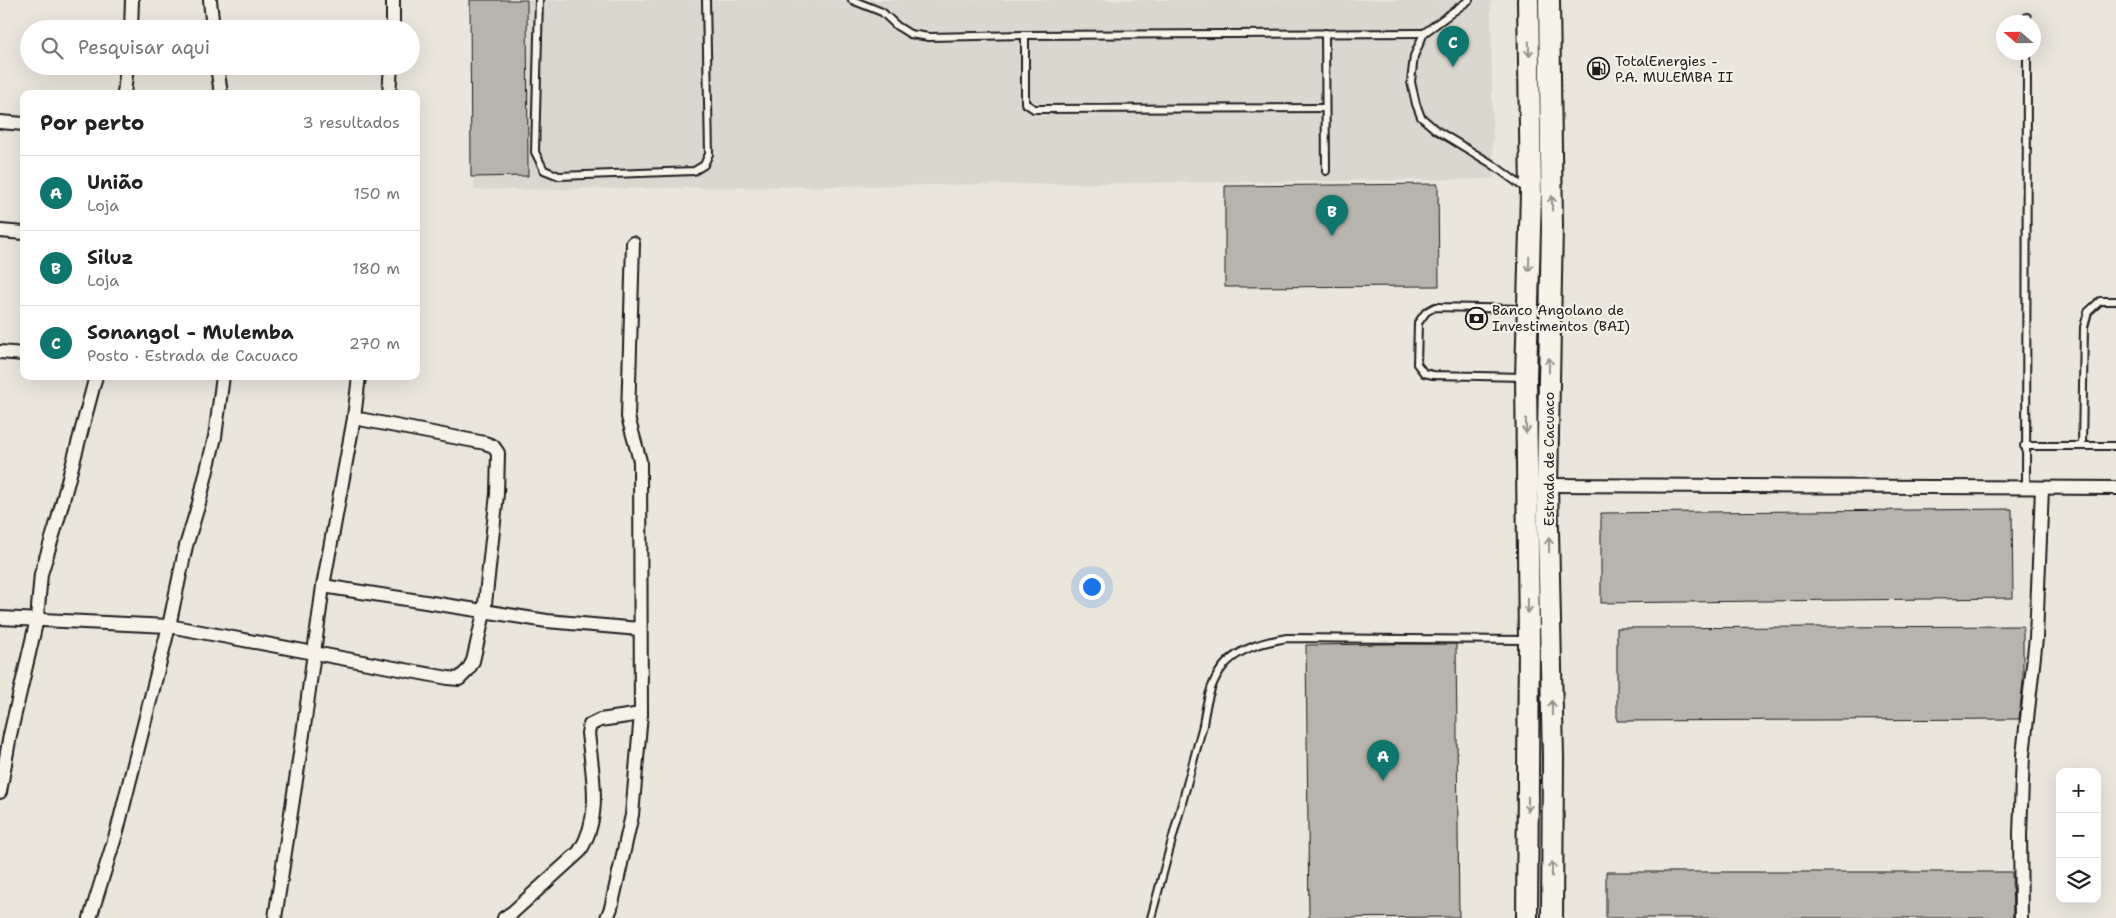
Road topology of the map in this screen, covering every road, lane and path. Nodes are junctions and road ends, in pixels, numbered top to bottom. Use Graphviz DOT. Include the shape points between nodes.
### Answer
graph roads {
  1 [pos="132,0"];
  2 [pos="210,0"];
  3 [pos="393,0"];
  4 [pos="539,0"];
  5 [pos="706,0"];
  6 [pos="852,0"];
  7 [pos="1469,0"];
  8 [pos="1528,0"];
  9 [pos="1548,0"];
  10 [pos="131,20"];
  11 [pos="212,20"];
  12 [pos="393,20"];
  13 [pos="1325,33"];
  14 [pos="1424,33"];
  15 [pos="1025,35"];
  16 [pos="2027,60"];
  17 [pos="126,75"];
  18 [pos="219,75"];
  19 [pos="390,75"];
  20 [pos="124,90"];
  21 [pos="221,90"];
  22 [pos="389,90"];
  23 [pos="1324,108"];
  24 [pos="0,122"];
  25 [pos="20,124"];
  26 [pos="1326,171"];
  27 [pos="1531,193"];
  28 [pos="0,231"];
  29 [pos="20,233"];
  30 [pos="633,243"];
  31 [pos="2116,300"];
  32 [pos="1528,310"];
  33 [pos="0,352"];
  34 [pos="20,354"];
  35 [pos="1526,377"];
  36 [pos="95,380"];
  37 [pos="223,380"];
  38 [pos="359,380"];
  39 [pos="354,418"];
  40 [pos="2024,446"];
  41 [pos="2082,446"];
  42 [pos="2116,446"];
  43 [pos="1547,485"];
  44 [pos="2026,488"];
  45 [pos="2042,488"];
  46 [pos="2116,488"];
  47 [pos="323,586"];
  48 [pos="484,613"];
  49 [pos="0,618"];
  50 [pos="37,619"];
  51 [pos="169,626"];
  52 [pos="639,629"];
  53 [pos="1529,640"];
  54 [pos="315,652"];
  55 [pos="641,714"];
  56 [pos="0,792"];
  57 [pos="90,918"];
  58 [pos="274,918"];
  59 [pos="504,918"];
  60 [pos="607,918"];
  61 [pos="1151,918"];
  62 [pos="1527,918"];
  63 [pos="1552,918"];
  64 [pos="2021,918"];
  1 -- 10 [label="street"];
  2 -- 11 [label="street"];
  3 -- 12 [label="street"];
  4 -- 5 [label="lane" via="535,152 544,170 559,176 694,171 704,165 709,154"];
  6 -- 15 [label="lane" via="882,12 910,34 929,37"];
  7 -- 14 [label="lane"];
  8 -- 27 [label="main road, Estrada de Cacuaco, one-way"];
  43 -- 9 [label="main road, Estrada de Cacuaco, one-way" via="1552,226"];
  13 -- 14 [label="lane"];
  13 -- 15 [label="lane"];
  13 -- 23 [label="lane"];
  14 -- 27 [label="lane" via="1414,56 1411,82 1421,117"];
  15 -- 23 [label="lane" via="1025,103 1034,109"];
  16 -- 40 [label="lane"];
  17 -- 20 [label="street"];
  18 -- 21 [label="street"];
  19 -- 22 [label="street"];
  23 -- 26 [label="lane"];
  24 -- 25 [label="street"];
  27 -- 32 [label="main road, Estrada de Cacuaco, one-way"];
  28 -- 29 [label="street"];
  30 -- 52 [label="street" via="628,417 640,461"];
  31 -- 41 [label="lane" via="2100,301 2088,312 2084,327"];
  32 -- 35 [label="main road, Estrada de Cacuaco"];
  32 -- 35 [label="lane" via="1435,307 1426,312 1418,323 1417,364 1424,372 1433,375"];
  33 -- 34 [label="street"];
  35 -- 53 [label="main road, Estrada de Cacuaco, one-way"];
  36 -- 50 [label="street" via="41,574"];
  37 -- 51 [label="street" via="215,437"];
  38 -- 39 [label="street"];
  39 -- 47 [label="street"];
  39 -- 48 [label="street" via="485,443 498,453 497,494"];
  40 -- 41 [label="lane"];
  40 -- 44 [label="lane"];
  41 -- 42 [label="lane"];
  43 -- 44 [label="street"];
  63 -- 43 [label="main road, Estrada de Cacuaco, one-way" via="1553,756"];
  44 -- 45 [label="street"];
  45 -- 46 [label="street"];
  45 -- 64 [label="street" via="2036,638 2023,755"];
  47 -- 48 [label="street"];
  47 -- 54 [label="street"];
  48 -- 52 [label="street"];
  48 -- 54 [label="street" via="473,661 459,679"];
  49 -- 50 [label="street"];
  50 -- 51 [label="street"];
  50 -- 56 [label="street"];
  51 -- 54 [label="street"];
  51 -- 57 [label="street" via="118,831"];
  52 -- 55 [label="street"];
  53 -- 61 [label="lane" via="1287,638 1272,640 1228,660 1212,683 1206,701 1203,725"];
  53 -- 62 [label="main road, Estrada de Cacuaco, one-way"];
  54 -- 58 [label="street"];
  55 -- 59 [label="street" via="600,720 590,725 594,808 586,842 579,852"];
  55 -- 60 [label="street" via="632,815"];
}
